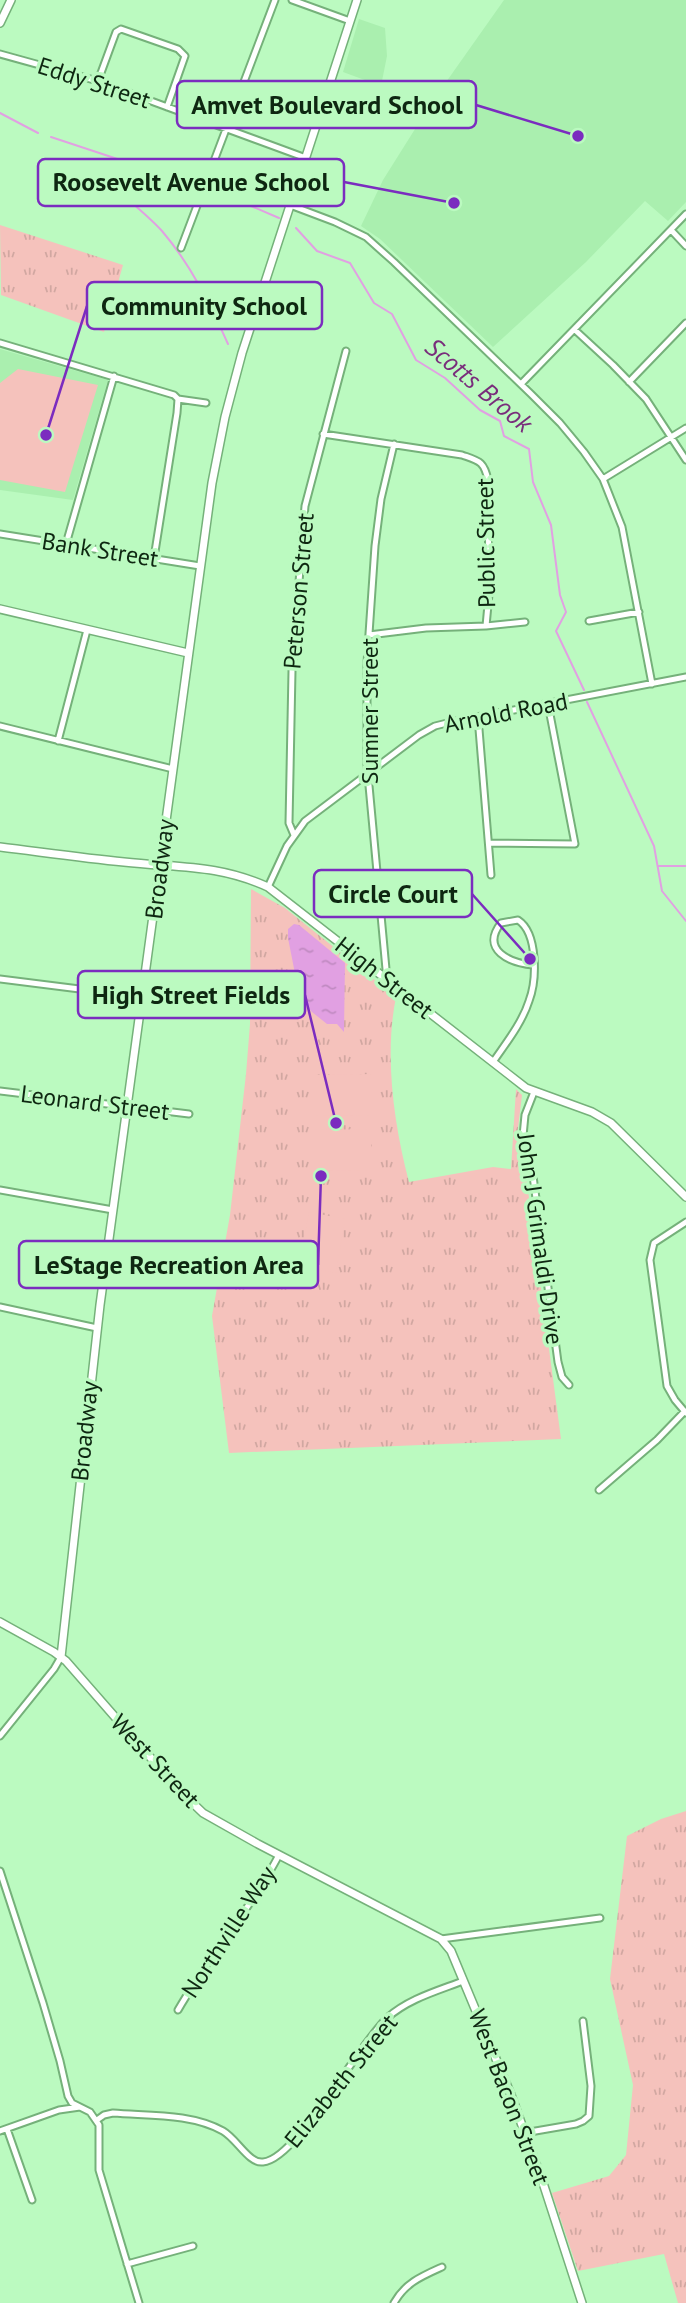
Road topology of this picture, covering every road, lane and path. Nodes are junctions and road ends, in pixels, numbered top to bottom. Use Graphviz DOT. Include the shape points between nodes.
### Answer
graph roads {
  1 [pos="11,0"];
  2 [pos="275,0"];
  3 [pos="292,0"];
  4 [pos="357,0"];
  5 [pos="350,21"];
  6 [pos="0,23"];
  7 [pos="0,54"];
  8 [pos="99,82"];
  9 [pos="167,107"];
  10 [pos="225,128"];
  11 [pos="306,158"];
  12 [pos="290,205"];
  13 [pos="686,214"];
  14 [pos="671,230"];
  15 [pos="686,246"];
  16 [pos="181,248"];
  17 [pos="686,323"];
  18 [pos="575,330"];
  19 [pos="0,343"];
  20 [pos="346,351"];
  21 [pos="114,376"];
  22 [pos="629,382"];
  23 [pos="521,384"];
  24 [pos="178,398"];
  25 [pos="206,402"];
  26 [pos="686,428"];
  27 [pos="323,433"];
  28 [pos="671,438"];
  29 [pos="394,444"];
  30 [pos="686,460"];
  31 [pos="603,479"];
  32 [pos="0,534"];
  33 [pos="66,544"];
  34 [pos="153,558"];
  35 [pos="200,566"];
  36 [pos="0,610"];
  37 [pos="639,612"];
  38 [pos="589,621"];
  39 [pos="525,622"];
  40 [pos="486,626"];
  41 [pos="87,630"];
  42 [pos="369,635"];
  43 [pos="188,653"];
  44 [pos="686,677"];
  45 [pos="652,684"];
  46 [pos="548,704"];
  47 [pos="478,717"];
  48 [pos="0,726"];
  49 [pos="58,741"];
  50 [pos="173,769"];
  51 [pos="368,771"];
  52 [pos="294,836"];
  53 [pos="489,843"];
  54 [pos="0,847"];
  55 [pos="161,865"];
  56 [pos="491,875"];
  57 [pos="268,887"];
  58 [pos="533,965"];
  59 [pos="0,979"];
  60 [pos="387,980"];
  61 [pos="143,997"];
  62 [pos="493,1062"];
  63 [pos="0,1091"];
  64 [pos="534,1092"];
  65 [pos="127,1106"];
  66 [pos="189,1114"];
  67 [pos="0,1190"];
  68 [pos="686,1197"];
  69 [pos="113,1210"];
  70 [pos="686,1222"];
  71 [pos="0,1307"];
  72 [pos="97,1328"];
  73 [pos="569,1385"];
  74 [pos="685,1412"];
  75 [pos="599,1490"];
  76 [pos="0,1622"];
  77 [pos="61,1657"];
  78 [pos="0,1736"];
  79 [pos="279,1855"];
  80 [pos="0,1871"];
  81 [pos="600,1918"];
  82 [pos="441,1939"];
  83 [pos="463,1981"];
  84 [pos="178,2010"];
  85 [pos="583,2021"];
  86 [pos="80,2107"];
  87 [pos="97,2120"];
  88 [pos="3,2130"];
  89 [pos="524,2133"];
  90 [pos="32,2200"];
  91 [pos="193,2246"];
  92 [pos="127,2264"];
  93 [pos="442,2267"];
  94 [pos="139,2303"];
  95 [pos="394,2303"];
  96 [pos="582,2303"];
  1 -- 6 [label="street"];
  2 -- 10 [label="street"];
  3 -- 5 [label="street"];
  4 -- 5 [label="street, Broadway"];
  5 -- 11 [label="street, Broadway"];
  7 -- 8 [label="street, Eddy Street"];
  8 -- 9 [label="street, Eddy Street"];
  8 -- 9 [label="street" via="121,29 178,49 185,56"];
  9 -- 10 [label="street, Eddy Street"];
  10 -- 11 [label="street, Eddy Street"];
  10 -- 16 [label="street"];
  11 -- 12 [label="street, Broadway"];
  12 -- 23 [label="street" via="366,237"];
  12 -- 35 [label="street, Broadway" via="225,417"];
  13 -- 14 [label="street"];
  14 -- 15 [label="street"];
  14 -- 18 [label="street"];
  17 -- 22 [label="street"];
  18 -- 22 [label="street"];
  18 -- 23 [label="street"];
  19 -- 21 [label="street"];
  20 -- 27 [label="street, Peterson Street"];
  21 -- 24 [label="street"];
  21 -- 33 [label="street"];
  22 -- 28 [label="street"];
  23 -- 31 [label="street" via="560,423"];
  24 -- 25 [label="street"];
  24 -- 34 [label="street"];
  26 -- 28 [label="street"];
  27 -- 29 [label="street"];
  27 -- 52 [label="street, Peterson Street" via="305,506 300,562 290,729 289,823"];
  28 -- 30 [label="street"];
  28 -- 31 [label="street"];
  29 -- 40 [label="street, Public Street" via="462,455 486,468"];
  29 -- 42 [label="street, Sumner Street" via="381,499"];
  31 -- 37 [label="street" via="622,527"];
  32 -- 33 [label="street, Bank Street"];
  33 -- 34 [label="street, Bank Street"];
  34 -- 35 [label="street, Bank Street"];
  35 -- 43 [label="street, Broadway"];
  36 -- 41 [label="street"];
  37 -- 38 [label="street"];
  37 -- 45 [label="street"];
  39 -- 40 [label="street"];
  40 -- 42 [label="street"];
  41 -- 43 [label="street"];
  41 -- 49 [label="street"];
  42 -- 51 [label="street, Sumner Street"];
  43 -- 50 [label="street, Broadway"];
  44 -- 45 [label="street, Arnold Road"];
  45 -- 46 [label="street, Arnold Road"];
  46 -- 47 [label="street, Arnold Road"];
  46 -- 53 [label="street" via="575,844"];
  47 -- 51 [label="street, Arnold Road" via="430,729"];
  47 -- 53 [label="street"];
  48 -- 49 [label="street"];
  49 -- 50 [label="street"];
  50 -- 55 [label="street, Broadway"];
  51 -- 52 [label="street, Arnold Road" via="305,821"];
  51 -- 60 [label="street, Sumner Street"];
  52 -- 57 [label="street, Arnold Road"];
  53 -- 56 [label="street"];
  54 -- 55 [label="street, High Street"];
  55 -- 57 [label="street, High Street" via="219,870"];
  55 -- 61 [label="street, Broadway"];
  57 -- 60 [label="street, High Street"];
  58 -- 58 [label="street" via="531,935 525,924 518,920 501,923 493,940 497,951"];
  58 -- 62 [label="street" via="529,1002"];
  59 -- 61 [label="street"];
  60 -- 62 [label="street, High Street"];
  61 -- 65 [label="street, Broadway"];
  62 -- 64 [label="street, High Street"];
  63 -- 65 [label="street, Leonard Street"];
  64 -- 68 [label="street, High Street" via="601,1117"];
  64 -- 73 [label="street, John J Grimaldi Drive" via="523,1121 523,1136 533,1176 558,1362"];
  65 -- 66 [label="street, Leonard Street"];
  65 -- 69 [label="street, Broadway"];
  67 -- 69 [label="street"];
  69 -- 72 [label="street, Broadway"];
  70 -- 74 [label="street" via="654,1243 650,1260 667,1386"];
  71 -- 72 [label="street"];
  72 -- 77 [label="street, Broadway"];
  74 -- 75 [label="street"];
  76 -- 77 [label="street, West Street"];
  77 -- 78 [label="street, Broadway"];
  77 -- 79 [label="street, West Street" via="194,1805"];
  79 -- 82 [label="street, West Street"];
  79 -- 84 [label="street, Northville Way"];
  80 -- 86 [label="street" via="68,2096"];
  81 -- 82 [label="street"];
  82 -- 83 [label="street, West Bacon Street"];
  83 -- 87 [label="street, Elizabeth Street" via="389,2016 292,2144 275,2159 252,2160 233,2138 207,2124 113,2113"];
  83 -- 89 [label="street, West Bacon Street"];
  85 -- 89 [label="street" via="591,2086 589,2116 576,2124"];
  86 -- 87 [label="street"];
  86 -- 88 [label="street"];
  87 -- 92 [label="street" via="99,2170"];
  88 -- 90 [label="street"];
  89 -- 96 [label="street, West Bacon Street"];
  91 -- 92 [label="street"];
  92 -- 94 [label="street"];
  93 -- 95 [label="street" via="404,2287"];
}
